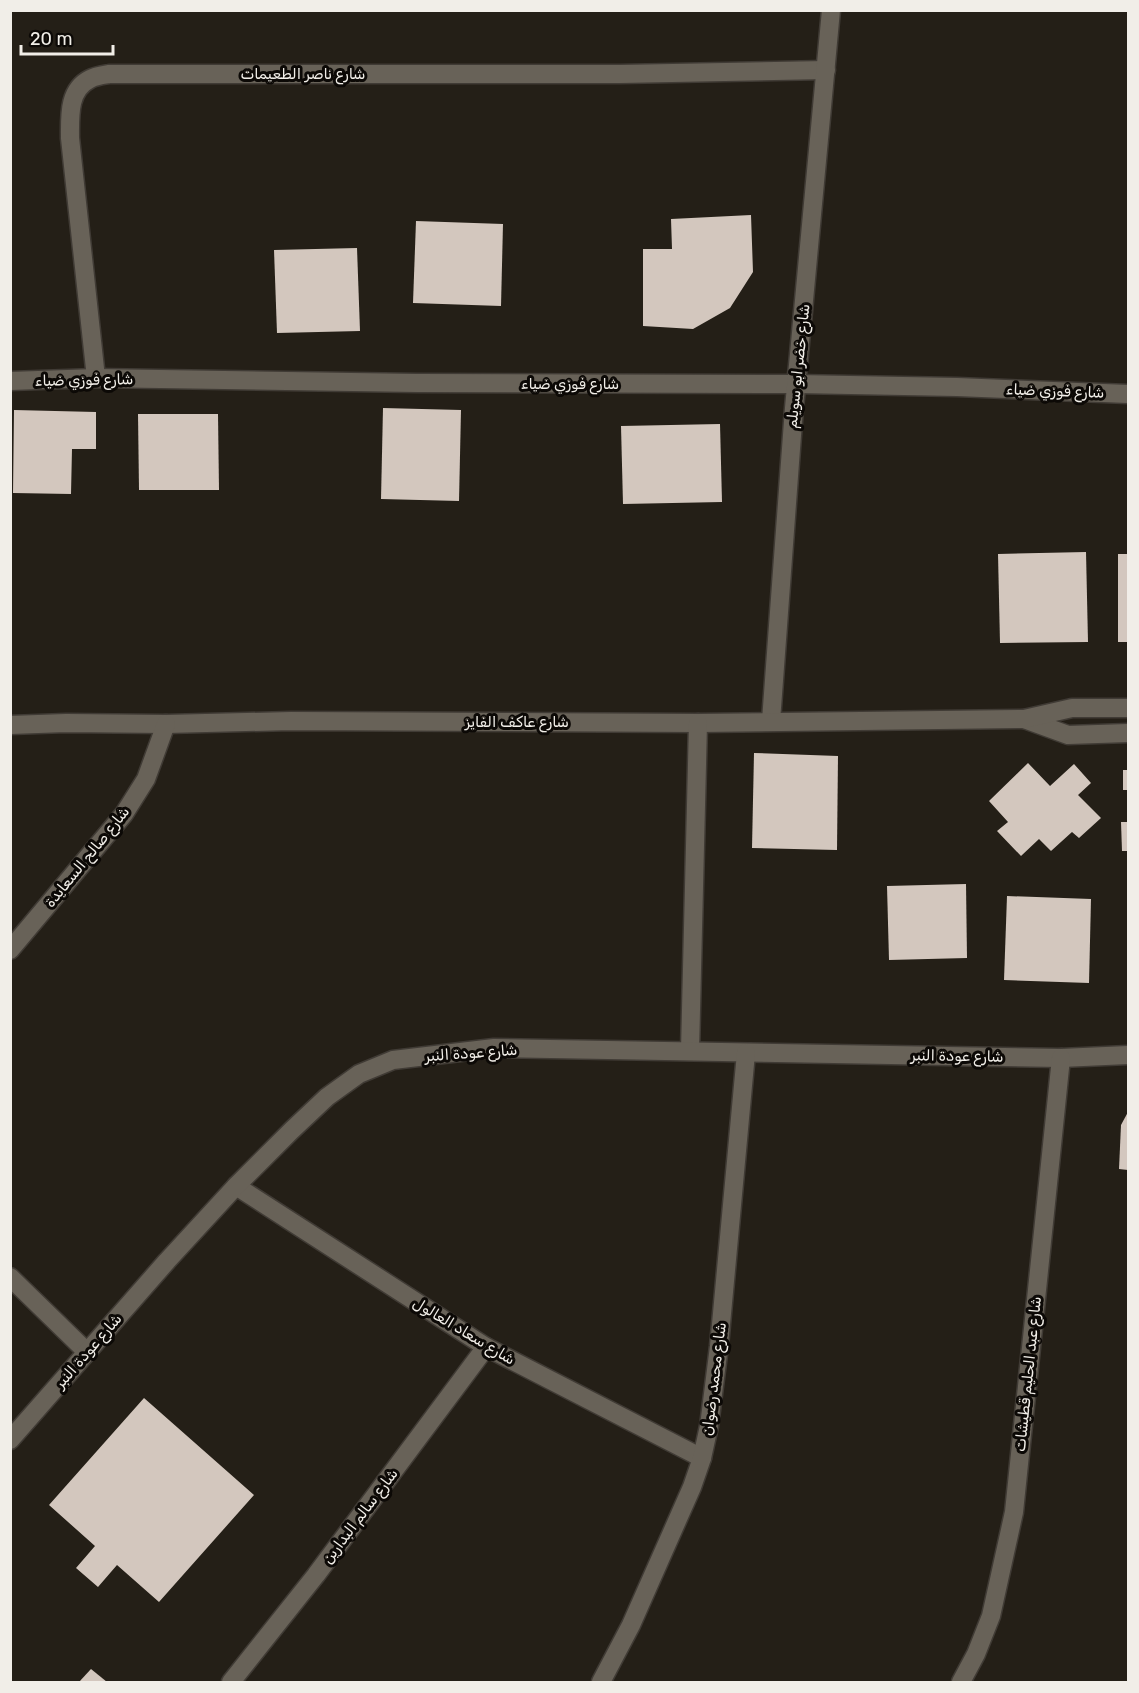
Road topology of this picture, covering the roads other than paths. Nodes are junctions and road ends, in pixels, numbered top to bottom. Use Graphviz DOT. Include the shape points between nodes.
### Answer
graph roads {
  1 [pos="831,10"];
  2 [pos="826,70"];
  3 [pos="96,378"];
  4 [pos="10,381"];
  5 [pos="797,384"];
  6 [pos="1128,394"];
  7 [pos="1128,708"];
  8 [pos="1024,719"];
  9 [pos="771,721"];
  10 [pos="698,723"];
  11 [pos="166,724"];
  12 [pos="10,725"];
  13 [pos="1128,733"];
  14 [pos="10,950"];
  15 [pos="690,1050"];
  16 [pos="746,1053"];
  17 [pos="1128,1055"];
  18 [pos="1060,1058"];
  19 [pos="236,1186"];
  20 [pos="10,1277"];
  21 [pos="486,1347"];
  22 [pos="87,1352"];
  23 [pos="10,1440"];
  24 [pos="702,1458"];
  25 [pos="231,1683"];
  26 [pos="601,1683"];
  27 [pos="961,1683"];
  1 -- 2 [label="street, شارع خضر ابو سويلم"];
  2 -- 3 [label="street, شارع ناصر الطعيمات" via="109,74 91,78 77,89 70,108 70,138"];
  2 -- 5 [label="street, شارع خضر ابو سويلم"];
  3 -- 4 [label="street, شارع فوزي ضياء"];
  3 -- 5 [label="street, شارع فوزي ضياء"];
  5 -- 6 [label="street, شارع فوزي ضياء"];
  5 -- 9 [label="street, شارع خضر ابو سويلم"];
  7 -- 8 [label="street, شارع عاكف الفايز" via="1072,708"];
  8 -- 9 [label="street, شارع عاكف الفايز"];
  8 -- 13 [label="street, شارع عاكف الفايز" via="1068,735"];
  9 -- 10 [label="street, شارع عاكف الفايز"];
  10 -- 11 [label="street, شارع عاكف الفايز" via="291,720"];
  10 -- 15 [label="street"];
  11 -- 12 [label="street, شارع عاكف الفايز"];
  11 -- 14 [label="street, شارع صالح السعايدة" via="146,779 124,814"];
  15 -- 16 [label="street, شارع عودة النبر"];
  15 -- 19 [label="street, شارع عودة النبر" via="494,1048 393,1060 359,1074 327,1096"];
  16 -- 18 [label="street, شارع عودة النبر"];
  16 -- 24 [label="street, شارع محمد رضوان" via="718,1357"];
  17 -- 18 [label="street, شارع عودة النبر"];
  18 -- 27 [label="street, شارع عبد الحليم قطيشات" via="1014,1512 991,1616"];
  19 -- 21 [label="street, شارع سعاد العالول"];
  19 -- 22 [label="street, شارع عودة النبر"];
  20 -- 22 [label="street"];
  21 -- 24 [label="street, شارع سعاد العالول"];
  21 -- 25 [label="street, شارع سالم البدارين"];
  22 -- 23 [label="street, شارع عودة النبر"];
  24 -- 26 [label="street, شارع محمد رضوان" via="693,1487"];
}
